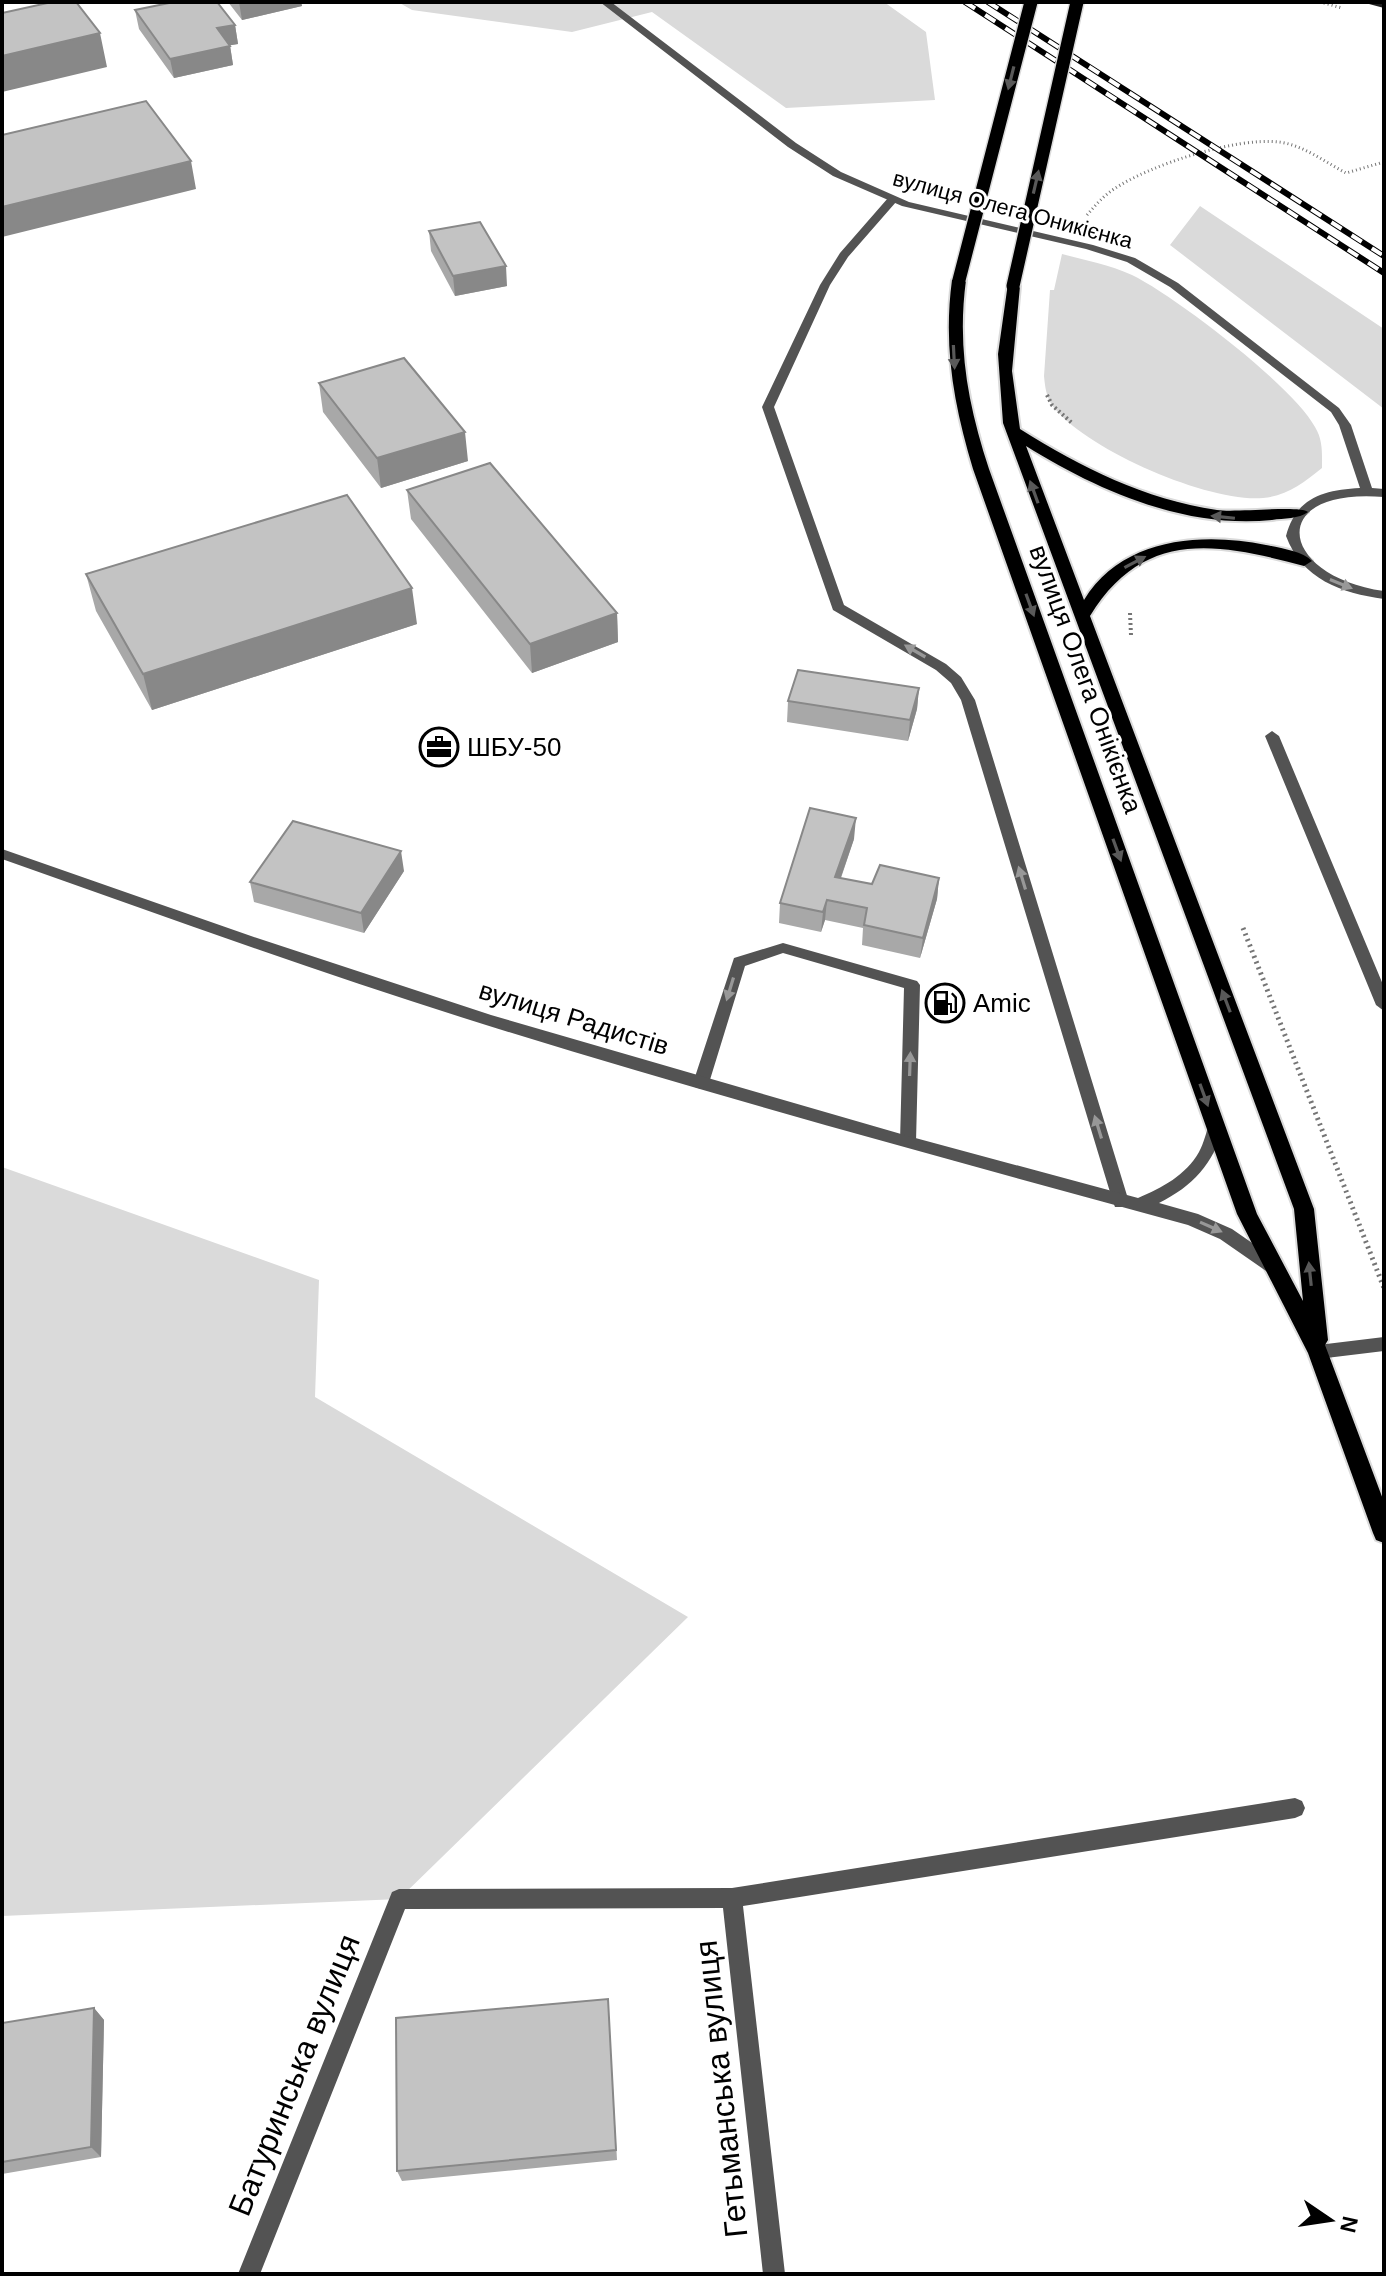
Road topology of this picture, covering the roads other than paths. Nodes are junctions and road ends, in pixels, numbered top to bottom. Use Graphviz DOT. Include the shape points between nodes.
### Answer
graph roads {
  1 [pos="605,2"];
  2 [pos="1031,2"];
  3 [pos="1077,2"];
  4 [pos="1372,2"];
  5 [pos="1384,5"];
  6 [pos="892,200"];
  7 [pos="1014,432"];
  8 [pos="1367,492"];
  9 [pos="1384,493"];
  10 [pos="1300,512"];
  11 [pos="1304,561"];
  12 [pos="1384,595"];
  13 [pos="1082,617"];
  14 [pos="1272,736"];
  15 [pos="2,854"];
  16 [pos="1384,1005"];
  17 [pos="701,1083"];
  18 [pos="1216,1127"];
  19 [pos="908,1142"];
  20 [pos="1121,1202"];
  21 [pos="1138,1205"];
  22 [pos="1275,1268"];
  23 [pos="1384,1344"];
  24 [pos="1318,1352"];
  25 [pos="1384,1533"];
  26 [pos="1295,1808"];
  27 [pos="732,1898"];
  28 [pos="249,2274"];
  29 [pos="774,2274"];
  1 -- 6 [label="street, вулиця Олега Оникієнка" via="792,145"];
  2 -- 18 [label="main road, вулиця Олега Онікієнка, one-way, bridge" via="959,280 953,348 965,420"];
  7 -- 3 [label="main road, вулиця Олега Онікієнка, one-way, bridge" via="1004,391 1006,325"];
  4 -- 5 [label="street"];
  6 -- 8 [label="street, вулиця Олега Оникієнка" via="1105,251 1159,275 1335,410"];
  20 -- 6 [label="street, one-way" via="962,688 927,658 838,607 768,407 825,285"];
  10 -- 7 [label="main road, one-way" via="1254,519 1155,503 1094,479"];
  13 -- 7 [label="main road, вулиця Олега Онікієнка, one-way"];
  8 -- 9 [label="street"];
  8 -- 10 [label="street" via="1328,496"];
  10 -- 11 [label="street" via="1292,536"];
  11 -- 12 [label="street, one-way" via="1334,582"];
  13 -- 11 [label="main road, one-way" via="1095,594 1122,569 1174,546 1238,543"];
  24 -- 13 [label="main road, вулиця Олега Онікієнка, one-way" via="1304,1209"];
  14 -- 16 [label="street"];
  15 -- 17 [label="street, вулиця Радистів" via="489,1020"];
  17 -- 19 [label="street, вулиця Радистів"];
  19 -- 17 [label="street, one-way" via="912,985 783,948 739,962"];
  18 -- 21 [label="street" via="1208,1154 1195,1172 1164,1195"];
  18 -- 22 [label="main road, вулиця Олега Онікієнка" via="1247,1214"];
  19 -- 20 [label="street, вулиця Радистів"];
  20 -- 21 [label="street, вулиця Радистів"];
  21 -- 22 [label="street, вулиця Радистів, one-way" via="1210,1226"];
  22 -- 24 [label="main road, вулиця Олега Онікієнка"];
  23 -- 24 [label="street"];
  24 -- 25 [label="main road, вулиця Олега Онікієнка"];
  26 -- 27 [label="street"];
  27 -- 28 [label="street, Батуринська вулиця" via="399,1899"];
  27 -- 29 [label="street, Гетьманська вулиця"];
}
